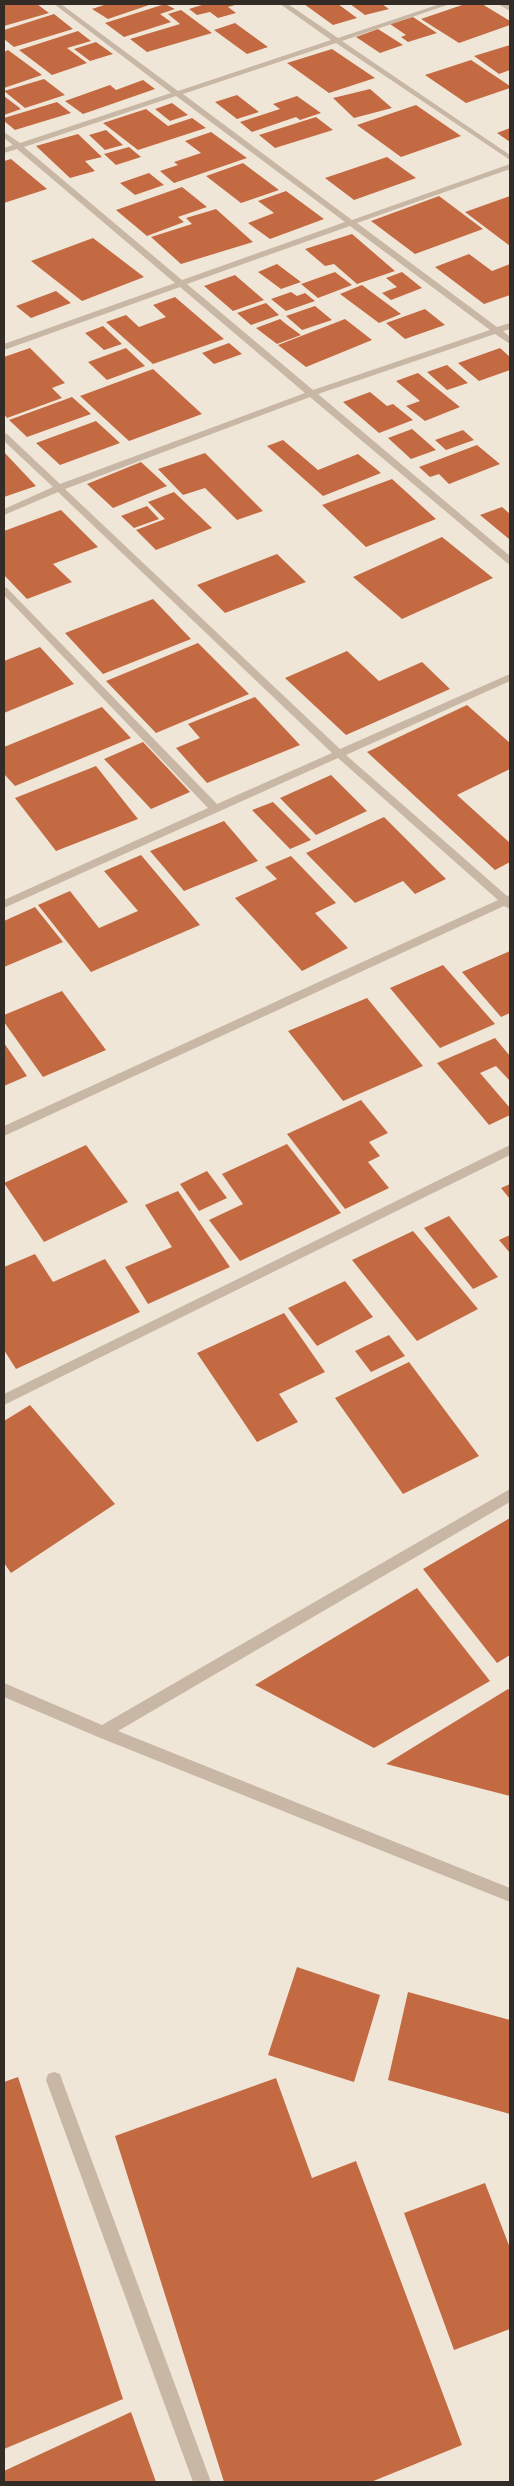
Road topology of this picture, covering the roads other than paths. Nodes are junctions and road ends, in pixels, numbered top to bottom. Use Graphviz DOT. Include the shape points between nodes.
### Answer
graph roads {
  1 [pos="57,4"];
  2 [pos="284,4"];
  3 [pos="446,4"];
  4 [pos="502,4"];
  5 [pos="510,9"];
  6 [pos="337,40"];
  7 [pos="177,93"];
  8 [pos="4,134"];
  9 [pos="18,146"];
  10 [pos="4,151"];
  11 [pos="510,158"];
  12 [pos="510,166"];
  13 [pos="352,223"];
  14 [pos="181,284"];
  15 [pos="510,326"];
  16 [pos="497,331"];
  17 [pos="510,341"];
  18 [pos="4,347"];
  19 [pos="313,394"];
  20 [pos="4,436"];
  21 [pos="57,489"];
  22 [pos="4,512"];
  23 [pos="510,561"];
  24 [pos="4,590"];
  25 [pos="510,677"];
  26 [pos="338,753"];
  27 [pos="215,809"];
  28 [pos="509,901"];
  29 [pos="4,904"];
  30 [pos="4,1131"];
  31 [pos="510,1150"];
  32 [pos="4,1400"];
  33 [pos="510,1495"];
  34 [pos="4,1690"];
  35 [pos="103,1732"];
  36 [pos="510,1894"];
  37 [pos="54,2080"];
  38 [pos="202,2482"];
  1 -- 7 [label="street"];
  2 -- 6 [label="street"];
  3 -- 6 [label="street"];
  4 -- 5 [label="street"];
  6 -- 7 [label="street"];
  6 -- 11 [label="street"];
  7 -- 9 [label="street"];
  7 -- 13 [label="street"];
  8 -- 9 [label="street"];
  9 -- 10 [label="street"];
  9 -- 14 [label="street"];
  12 -- 13 [label="street"];
  13 -- 14 [label="street"];
  13 -- 16 [label="street"];
  14 -- 18 [label="street"];
  14 -- 19 [label="street"];
  15 -- 16 [label="street"];
  16 -- 17 [label="street"];
  16 -- 19 [label="street"];
  19 -- 21 [label="street"];
  19 -- 23 [label="street"];
  20 -- 21 [label="street"];
  21 -- 22 [label="street"];
  21 -- 26 [label="street"];
  24 -- 27 [label="street"];
  25 -- 26 [label="street"];
  26 -- 27 [label="street"];
  26 -- 28 [label="street"];
  27 -- 29 [label="street"];
  28 -- 30 [label="street"];
  31 -- 32 [label="street"];
  33 -- 35 [label="street"];
  34 -- 35 [label="street"];
  35 -- 36 [label="street"];
  37 -- 38 [label="street"];
}
